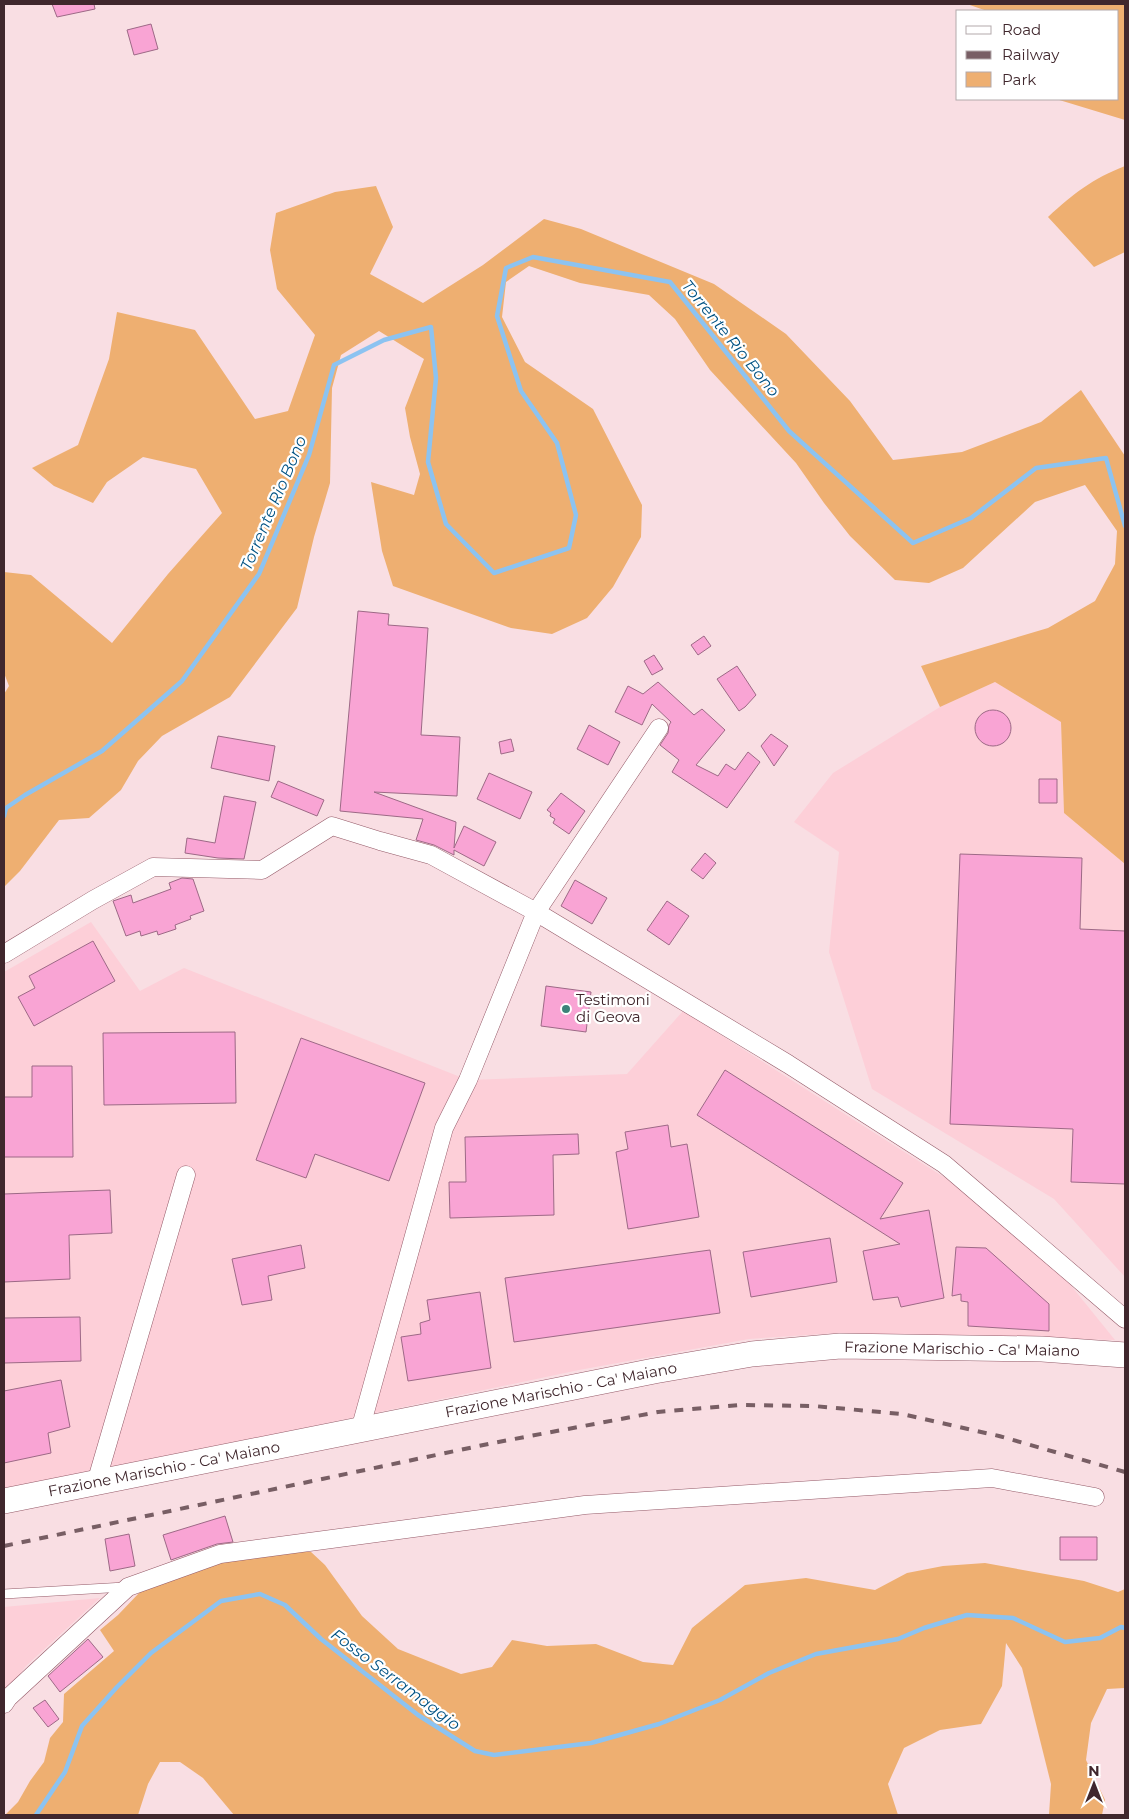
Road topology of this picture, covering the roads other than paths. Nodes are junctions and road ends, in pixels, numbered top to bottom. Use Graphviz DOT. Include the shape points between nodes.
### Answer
graph roads {
  1 [pos="659,728"];
  2 [pos="536,912"];
  3 [pos="4,954"];
  4 [pos="186,1175"];
  5 [pos="1125,1319"];
  6 [pos="1125,1355"];
  7 [pos="360,1430"];
  8 [pos="96,1483"];
  9 [pos="1096,1497"];
  10 [pos="4,1501"];
  11 [pos="128,1587"];
  12 [pos="4,1594"];
  13 [pos="4,1704"];
  1 -- 2 [label="street"];
  2 -- 3 [label="street" via="431,855 332,826 262,870 153,868"];
  2 -- 5 [label="street" via="788,1064 944,1164"];
  2 -- 7 [label="street" via="468,1080 444,1128"];
  4 -- 8 [label="street"];
  6 -- 7 [label="main road, Frazione Marischio - Ca' Maiano" via="840,1346 752,1354"];
  7 -- 8 [label="main road, Frazione Marischio - Ca' Maiano"];
  8 -- 10 [label="main road, Frazione Marischio - Ca' Maiano"];
  9 -- 11 [label="street" via="992,1478 585,1504 220,1554"];
  11 -- 12 [label="lane"];
  11 -- 13 [label="street"];
}
